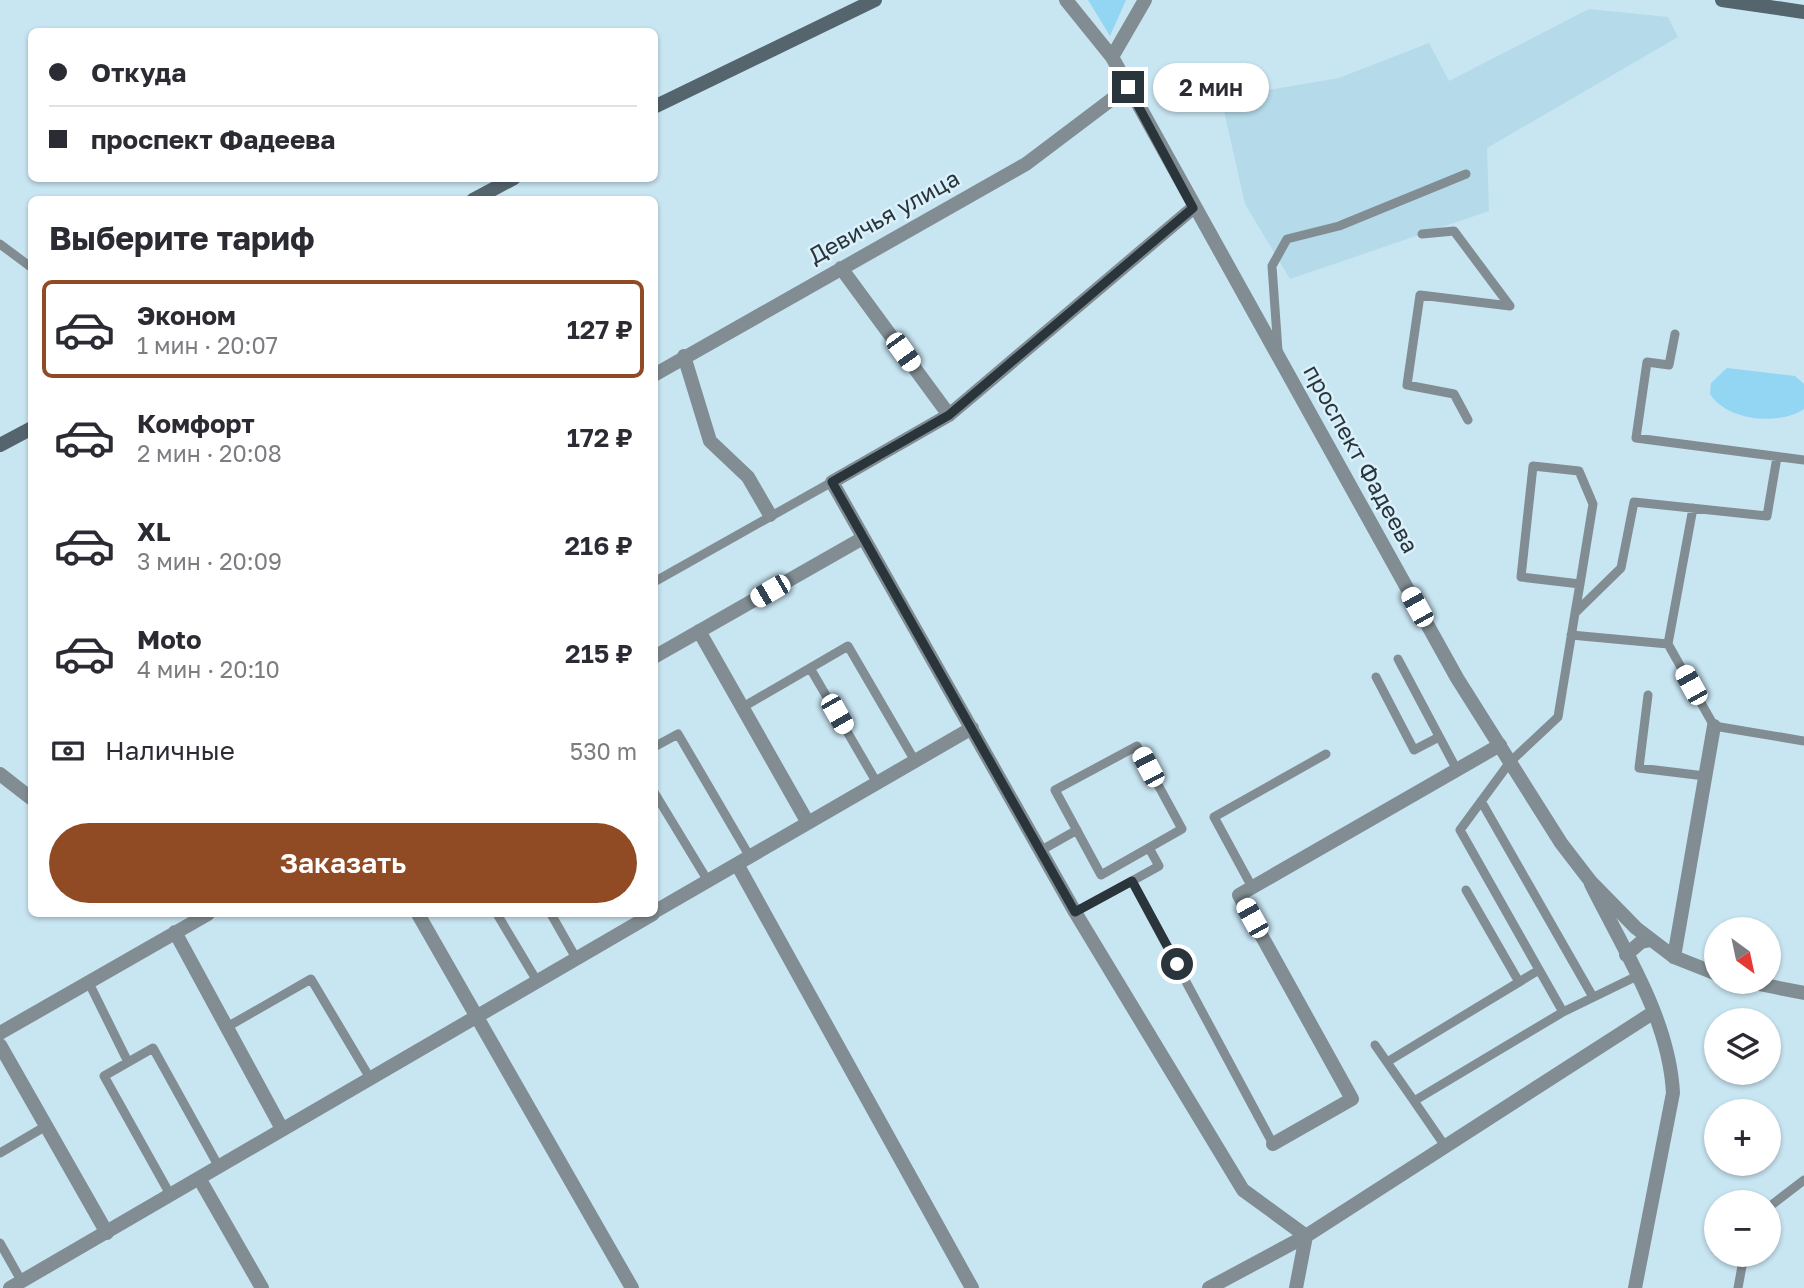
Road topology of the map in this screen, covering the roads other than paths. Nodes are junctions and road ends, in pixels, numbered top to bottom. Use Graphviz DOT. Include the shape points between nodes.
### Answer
graph roads {
  1 [pos="874,0"];
  2 [pos="1066,0"];
  3 [pos="1145,0"];
  4 [pos="1722,0"];
  5 [pos="1804,12"];
  6 [pos="1112,57"];
  7 [pos="1128,87"];
  8 [pos="658,105"];
  9 [pos="1466,174"];
  10 [pos="507,182"];
  11 [pos="480,196"];
  12 [pos="1193,208"];
  13 [pos="1422,234"];
  14 [pos="0,244"];
  15 [pos="28,265"];
  16 [pos="842,268"];
  17 [pos="1675,334"];
  18 [pos="684,356"];
  19 [pos="1279,360"];
  20 [pos="658,372"];
  21 [pos="949,415"];
  22 [pos="1468,420"];
  23 [pos="28,430"];
  24 [pos="0,445"];
  25 [pos="1777,457"];
  26 [pos="1804,460"];
  27 [pos="832,482"];
  28 [pos="1693,508"];
  29 [pos="770,516"];
  30 [pos="863,538"];
  31 [pos="658,580"];
  32 [pos="1580,584"];
  33 [pos="1575,613"];
  34 [pos="699,631"];
  35 [pos="1571,635"];
  36 [pos="1668,644"];
  37 [pos="658,655"];
  38 [pos="1398,659"];
  39 [pos="810,668"];
  40 [pos="1376,677"];
  41 [pos="1648,695"];
  42 [pos="743,707"];
  43 [pos="1714,726"];
  44 [pos="972,728"];
  45 [pos="1439,737"];
  46 [pos="1804,741"];
  47 [pos="658,745"];
  48 [pos="1500,745"];
  49 [pos="1326,754"];
  50 [pos="915,761"];
  51 [pos="1510,762"];
  52 [pos="1457,770"];
  53 [pos="0,774"];
  54 [pos="1705,776"];
  55 [pos="877,783"];
  56 [pos="28,796"];
  57 [pos="658,799"];
  58 [pos="1481,802"];
  59 [pos="808,823"];
  60 [pos="1077,830"];
  61 [pos="1149,848"];
  62 [pos="1040,851"];
  63 [pos="743,861"];
  64 [pos="708,881"];
  65 [pos="1132,881"];
  66 [pos="1591,882"];
  67 [pos="1252,887"];
  68 [pos="1466,890"];
  69 [pos="658,908"];
  70 [pos="1075,912"];
  71 [pos="202,917"];
  72 [pos="420,917"];
  73 [pos="499,917"];
  74 [pos="553,917"];
  75 [pos="643,917"];
  76 [pos="175,932"];
  77 [pos="1651,940"];
  78 [pos="1626,955"];
  79 [pos="1674,957"];
  80 [pos="576,958"];
  81 [pos="1704,969"];
  82 [pos="1539,970"];
  83 [pos="1637,976"];
  84 [pos="88,981"];
  85 [pos="537,981"];
  86 [pos="1519,982"];
  87 [pos="1782,989"];
  88 [pos="1804,993"];
  89 [pos="1593,997"];
  90 [pos="1563,1012"];
  91 [pos="1654,1012"];
  92 [pos="478,1015"];
  93 [pos="227,1027"];
  94 [pos="0,1033"];
  95 [pos="0,1045"];
  96 [pos="1375,1045"];
  97 [pos="128,1062"];
  98 [pos="1387,1062"];
  99 [pos="370,1078"];
  100 [pos="1414,1101"];
  101 [pos="46,1126"];
  102 [pos="282,1129"];
  103 [pos="1273,1144"];
  104 [pos="1445,1146"];
  105 [pos="0,1153"];
  106 [pos="219,1167"];
  107 [pos="200,1178"];
  108 [pos="1804,1180"];
  109 [pos="171,1196"];
  110 [pos="1781,1198"];
  111 [pos="107,1233"];
  112 [pos="1306,1236"];
  113 [pos="0,1243"];
  114 [pos="1742,1267"];
  115 [pos="16,1285"];
  116 [pos="262,1288"];
  117 [pos="632,1288"];
  118 [pos="972,1288"];
  119 [pos="1209,1288"];
  120 [pos="1296,1288"];
  121 [pos="1635,1288"];
  122 [pos="1738,1288"];
  1 -- 8 [label="main road"];
  2 -- 6 [label="street, проспект Фадеева"];
  3 -- 6 [label="street"];
  4 -- 5 [label="main road"];
  6 -- 7 [label="street, проспект Фадеева"];
  7 -- 12 [label="street, проспект Фадеева"];
  7 -- 16 [label="street, Девичья улица" via="1026,164"];
  9 -- 19 [label="lane" via="1339,226 1287,239 1272,266"];
  10 -- 11 [label="main road"];
  12 -- 19 [label="street, проспект Фадеева"];
  12 -- 21 [label="street"];
  13 -- 22 [label="lane" via="1454,231 1510,306 1420,295 1407,385 1454,394"];
  14 -- 15 [label="lane"];
  16 -- 18 [label="street, Девичья улица"];
  16 -- 21 [label="street"];
  17 -- 25 [label="lane" via="1669,365 1647,362 1636,438"];
  18 -- 20 [label="street, Девичья улица"];
  18 -- 29 [label="street" via="710,441 748,477"];
  19 -- 48 [label="street, проспект Фадеева" via="1457,678"];
  21 -- 27 [label="street"];
  23 -- 24 [label="main road"];
  25 -- 26 [label="lane"];
  25 -- 28 [label="lane" via="1767,516"];
  27 -- 29 [label="lane"];
  27 -- 30 [label="street"];
  28 -- 33 [label="lane" via="1634,502 1621,568"];
  28 -- 36 [label="lane"];
  29 -- 31 [label="lane"];
  30 -- 34 [label="street"];
  30 -- 44 [label="street"];
  32 -- 32 [label="lane" via="1521,577 1533,466 1578,471 1593,504"];
  32 -- 33 [label="lane"];
  33 -- 35 [label="lane"];
  34 -- 37 [label="street"];
  34 -- 42 [label="street"];
  35 -- 36 [label="lane"];
  35 -- 51 [label="lane" via="1558,717"];
  36 -- 43 [label="lane"];
  38 -- 45 [label="lane"];
  39 -- 42 [label="lane"];
  39 -- 50 [label="lane" via="848,646"];
  39 -- 55 [label="lane"];
  40 -- 45 [label="lane" via="1414,750"];
  41 -- 54 [label="lane" via="1639,768"];
  42 -- 59 [label="street"];
  43 -- 46 [label="lane"];
  43 -- 54 [label="street"];
  44 -- 50 [label="street"];
  44 -- 62 [label="street"];
  45 -- 52 [label="lane"];
  47 -- 63 [label="lane" via="678,734"];
  48 -- 51 [label="street, проспект Фадеева"];
  48 -- 52 [label="street"];
  49 -- 67 [label="lane" via="1214,817"];
  50 -- 55 [label="street"];
  51 -- 58 [label="lane"];
  51 -- 66 [label="street, проспект Фадеева"];
  52 -- 67 [label="street"];
  53 -- 56 [label="street"];
  54 -- 79 [label="street"];
  55 -- 59 [label="street"];
  57 -- 64 [label="lane"];
  58 -- 82 [label="lane" via="1460,830"];
  58 -- 89 [label="lane"];
  59 -- 63 [label="street"];
  60 -- 61 [label="lane" via="1101,875"];
  60 -- 61 [label="lane" via="1055,790 1137,746 1182,829"];
  60 -- 62 [label="lane"];
  61 -- 65 [label="lane" via="1159,866"];
  62 -- 70 [label="street"];
  63 -- 64 [label="street"];
  63 -- 118 [label="street"];
  64 -- 69 [label="street"];
  65 -- 70 [label="lane"];
  65 -- 103 [label="lane"];
  66 -- 77 [label="street, проспект Фадеева"];
  66 -- 78 [label="street"];
  67 -- 103 [label="street" via="1239,895 1352,1098"];
  68 -- 86 [label="lane"];
  70 -- 112 [label="street" via="1243,1190"];
  71 -- 76 [label="street"];
  72 -- 92 [label="street"];
  73 -- 85 [label="lane"];
  74 -- 80 [label="lane"];
  75 -- 80 [label="street"];
  76 -- 84 [label="street"];
  76 -- 93 [label="street"];
  77 -- 78 [label="street"];
  77 -- 79 [label="street, проспект Фадеева"];
  78 -- 83 [label="street"];
  79 -- 81 [label="street, проспект Фадеева"];
  80 -- 85 [label="street"];
  82 -- 86 [label="lane"];
  82 -- 90 [label="lane"];
  83 -- 89 [label="lane"];
  83 -- 91 [label="street"];
  84 -- 94 [label="street"];
  84 -- 97 [label="lane"];
  85 -- 92 [label="street"];
  86 -- 98 [label="lane"];
  87 -- 88 [label="street"];
  89 -- 90 [label="lane"];
  90 -- 100 [label="lane"];
  91 -- 104 [label="street"];
  91 -- 121 [label="street" via="1672,1069 1673,1093"];
  92 -- 99 [label="street"];
  92 -- 117 [label="street"];
  93 -- 99 [label="lane" via="311,979"];
  93 -- 102 [label="street"];
  95 -- 101 [label="street"];
  96 -- 98 [label="lane"];
  97 -- 106 [label="lane" via="153,1048"];
  97 -- 109 [label="lane" via="104,1076"];
  98 -- 100 [label="lane"];
  99 -- 102 [label="street"];
  100 -- 104 [label="lane"];
  101 -- 105 [label="lane"];
  101 -- 111 [label="street"];
  102 -- 106 [label="street"];
  104 -- 112 [label="street"];
  106 -- 107 [label="street"];
  107 -- 109 [label="street"];
  107 -- 116 [label="street"];
  108 -- 110 [label="lane"];
  109 -- 111 [label="street"];
  111 -- 115 [label="street"];
  112 -- 119 [label="street"];
  112 -- 120 [label="street"];
  113 -- 115 [label="lane"];
  114 -- 122 [label="lane"];
}
